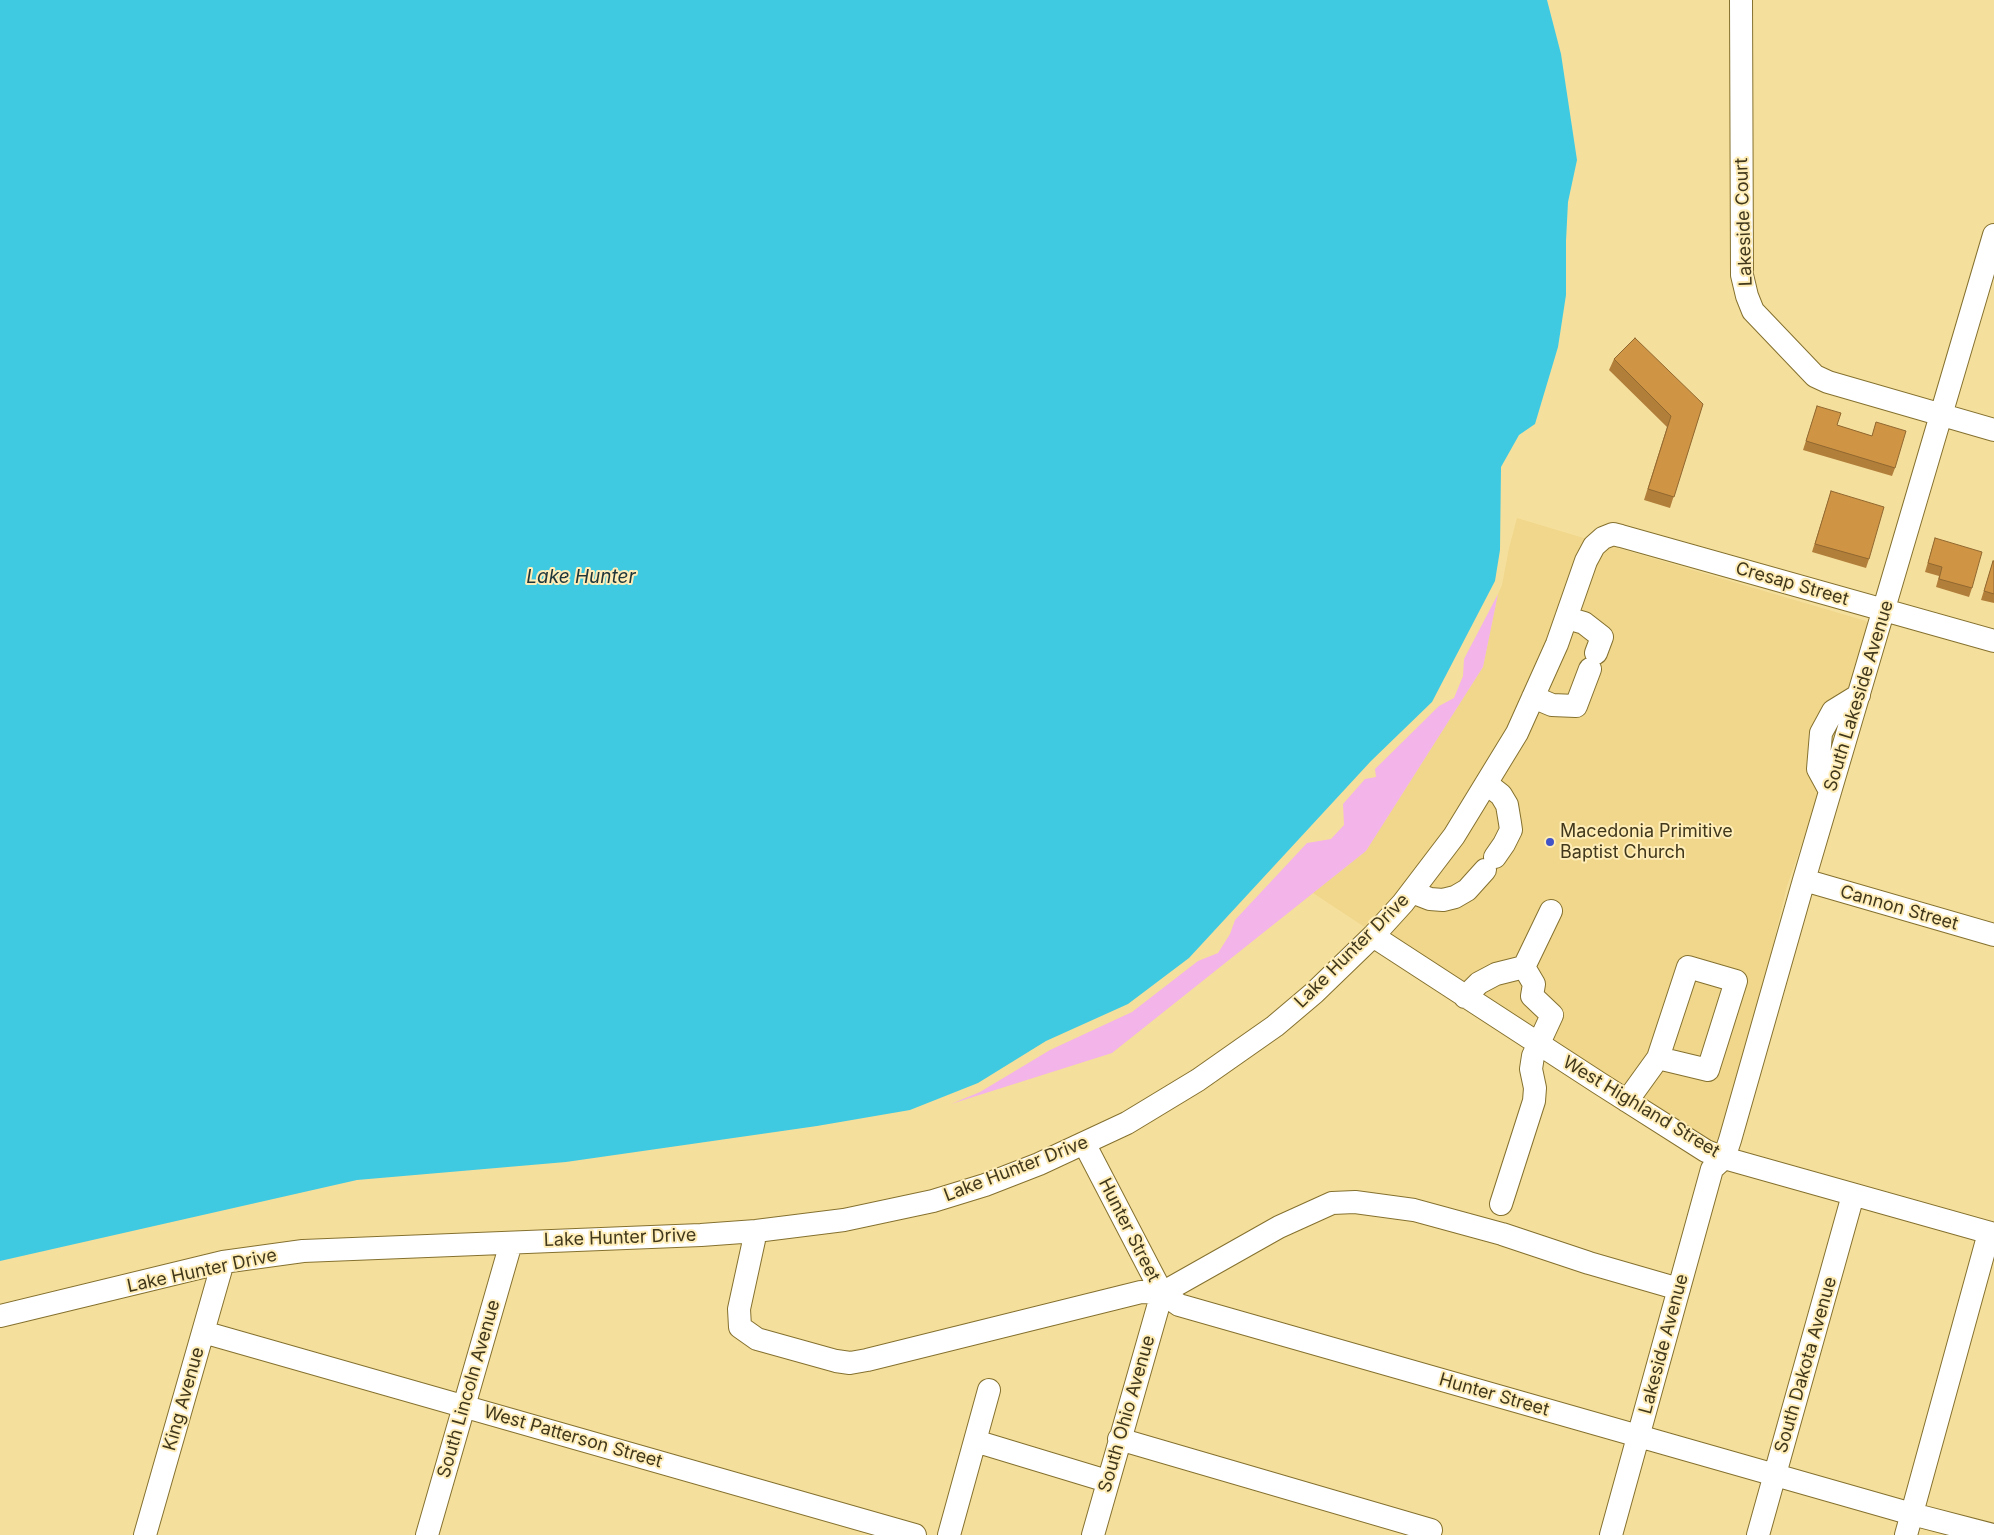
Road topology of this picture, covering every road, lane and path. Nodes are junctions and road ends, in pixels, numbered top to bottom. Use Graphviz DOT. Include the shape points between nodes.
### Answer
graph roads {
  1 [pos="1741,0"];
  2 [pos="1994,235"];
  3 [pos="1941,416"];
  4 [pos="1994,430"];
  5 [pos="1594,546"];
  6 [pos="1885,610"];
  7 [pos="1567,618"];
  8 [pos="1994,641"];
  9 [pos="1533,697"];
  10 [pos="1487,784"];
  11 [pos="1804,880"];
  12 [pos="1412,892"];
  13 [pos="1551,911"];
  14 [pos="1994,935"];
  15 [pos="1373,936"];
  16 [pos="1524,967"];
  17 [pos="1466,997"];
  18 [pos="1538,1044"];
  19 [pos="1658,1058"];
  20 [pos="1627,1101"];
  21 [pos="1084,1143"];
  22 [pos="1724,1158"];
  23 [pos="1853,1195"];
  24 [pos="1501,1204"];
  25 [pos="756,1230"];
  26 [pos="1991,1233"];
  27 [pos="510,1242"];
  28 [pos="223,1262"];
  29 [pos="1679,1288"];
  30 [pos="1162,1293"];
  31 [pos="0,1316"];
  32 [pos="203,1332"];
  33 [pos="989,1390"];
  34 [pos="464,1405"];
  35 [pos="1638,1436"];
  36 [pos="1119,1439"];
  37 [pos="975,1441"];
  38 [pos="1775,1475"];
  39 [pos="1107,1481"];
  40 [pos="1909,1524"];
  41 [pos="1431,1530"];
  42 [pos="431,1534"];
  43 [pos="145,1535"];
  44 [pos="914,1535"];
  45 [pos="949,1535"];
  46 [pos="1093,1535"];
  47 [pos="1611,1535"];
  48 [pos="1758,1535"];
  49 [pos="1993,1535"];
  1 -- 3 [label="street, Lakeside Court" via="1742,275 1754,311 1815,376"];
  2 -- 3 [label="street, South Lakeside Avenue"];
  3 -- 4 [label="street, Lakeside Court"];
  3 -- 6 [label="street, South Lakeside Avenue"];
  5 -- 6 [label="street, Cresap Street" via="1613,534"];
  5 -- 7 [label="street, Lake Hunter Drive"];
  6 -- 8 [label="street, Cresap Street"];
  6 -- 11 [label="street, South Lakeside Avenue"];
  7 -- 9 [label="street, Lake Hunter Drive"];
  7 -- 9 [label="street" via="1584,624 1602,637 1576,706 1552,704"];
  9 -- 10 [label="street, Lake Hunter Drive" via="1517,733"];
  10 -- 12 [label="street, Lake Hunter Drive" via="1454,836"];
  10 -- 12 [label="street" via="1501,795 1507,805 1511,830 1504,844 1467,890 1455,897 1430,899"];
  11 -- 14 [label="street, Cannon Street"];
  11 -- 22 [label="street, South Lakeside Avenue"];
  12 -- 15 [label="street, Lake Hunter Drive"];
  13 -- 16 [label="street"];
  15 -- 17 [label="street, West Highland Street"];
  15 -- 21 [label="street, Lake Hunter Drive" via="1275,1026 1198,1080 1127,1123"];
  16 -- 17 [label="street" via="1479,982"];
  16 -- 18 [label="street" via="1534,984 1532,996 1552,1015"];
  17 -- 18 [label="street, West Highland Street"];
  18 -- 20 [label="street, West Highland Street"];
  18 -- 24 [label="street" via="1531,1063 1536,1094"];
  19 -- 19 [label="street" via="1688,967 1736,981 1708,1070"];
  19 -- 20 [label="street"];
  20 -- 22 [label="street, West Highland Street" via="1706,1151"];
  21 -- 25 [label="street, Lake Hunter Drive" via="985,1185 933,1201 844,1220"];
  21 -- 30 [label="street, Hunter Street"];
  22 -- 23 [label="street, West Highland Street"];
  22 -- 29 [label="street, Lakeside Avenue" via="1712,1168"];
  23 -- 26 [label="street, West Highland Street"];
  23 -- 38 [label="street, South Dakota Avenue"];
  25 -- 27 [label="street, Lake Hunter Drive"];
  25 -- 30 [label="street" via="739,1309 740,1327 757,1339 836,1361 867,1360 1141,1292"];
  26 -- 40 [label="street"];
  27 -- 28 [label="street, Lake Hunter Drive" via="303,1251"];
  27 -- 34 [label="street, South Lincoln Avenue"];
  28 -- 31 [label="street, Lake Hunter Drive"];
  28 -- 32 [label="street, King Avenue"];
  29 -- 30 [label="street" via="1414,1210 1355,1202 1332,1203 1279,1226"];
  29 -- 35 [label="street, Lakeside Avenue"];
  30 -- 35 [label="street, Hunter Street" via="1179,1305"];
  30 -- 36 [label="street, South Ohio Avenue"];
  32 -- 34 [label="street, West Patterson Street"];
  32 -- 43 [label="street, King Avenue"];
  33 -- 37 [label="street"];
  34 -- 42 [label="street, South Lincoln Avenue"];
  34 -- 44 [label="street, West Patterson Street"];
  35 -- 38 [label="street, Hunter Street"];
  35 -- 47 [label="street, Lakeside Avenue"];
  36 -- 39 [label="street, South Ohio Avenue"];
  36 -- 41 [label="street"];
  37 -- 39 [label="street"];
  37 -- 45 [label="street"];
  38 -- 40 [label="street, Hunter Street"];
  38 -- 48 [label="street, South Dakota Avenue"];
  39 -- 46 [label="street, South Ohio Avenue"];
  40 -- 49 [label="street, Hunter Street"];
}
